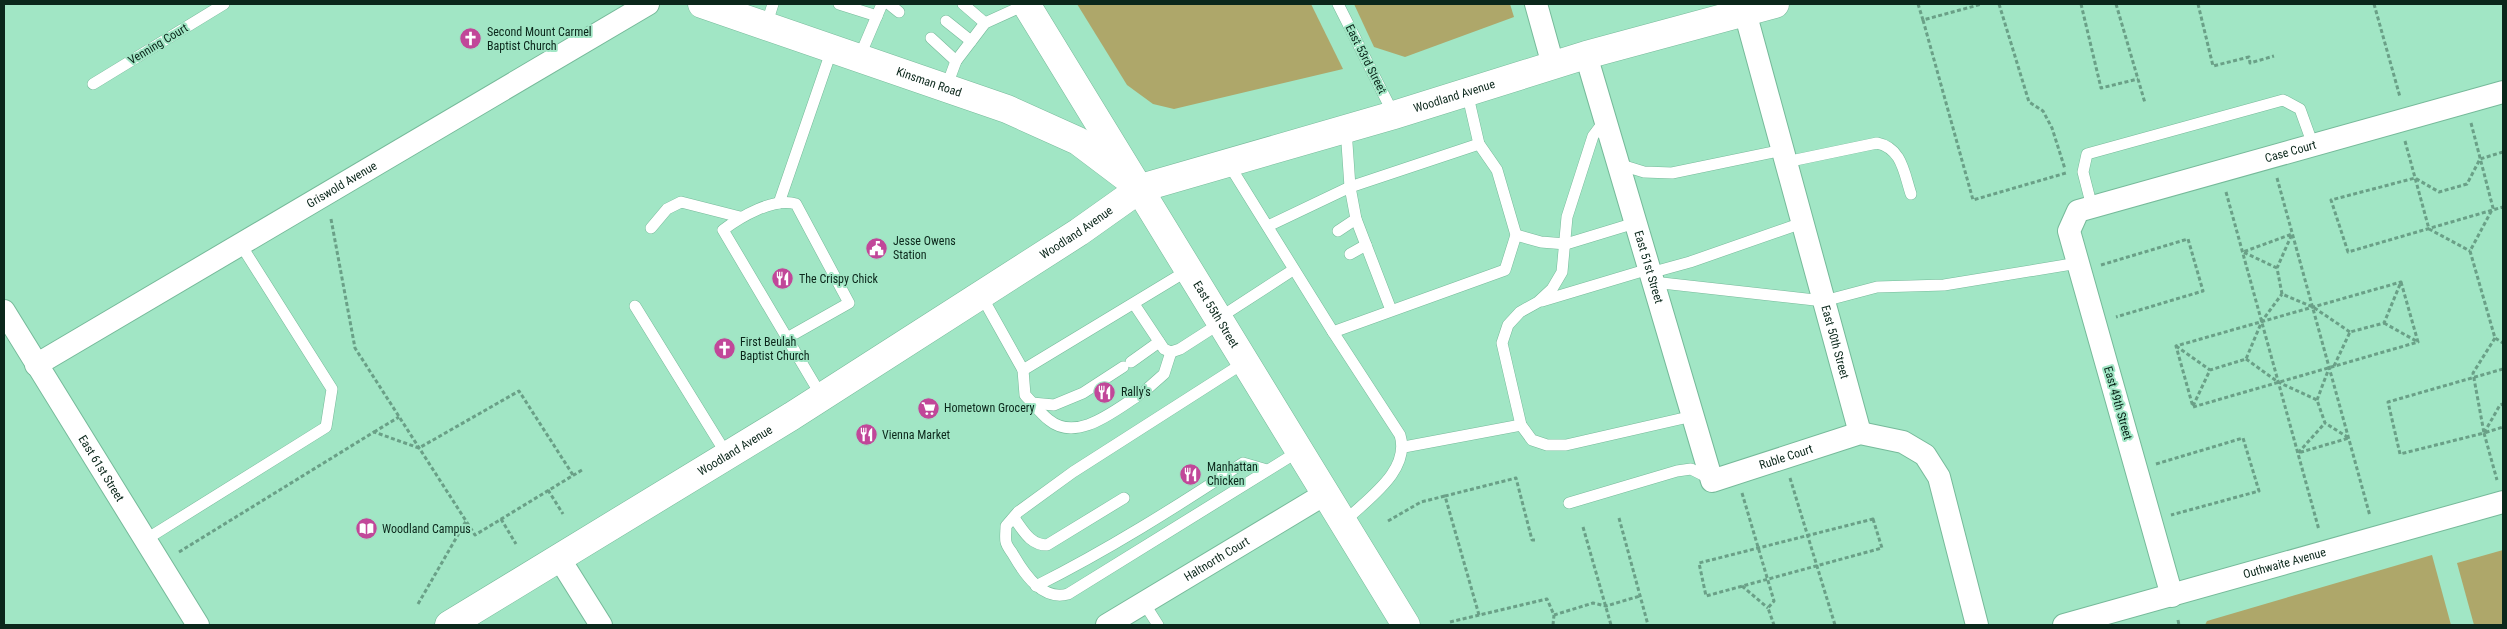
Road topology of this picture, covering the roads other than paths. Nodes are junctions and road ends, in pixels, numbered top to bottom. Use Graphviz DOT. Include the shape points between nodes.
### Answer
graph roads {
  1 [pos="224,4"];
  2 [pos="648,4"];
  3 [pos="702,4"];
  4 [pos="839,4"];
  5 [pos="882,4"];
  6 [pos="889,4"];
  7 [pos="963,4"];
  8 [pos="1027,4"];
  9 [pos="1338,4"];
  10 [pos="1536,4"];
  11 [pos="1775,4"];
  12 [pos="1744,8"];
  13 [pos="899,12"];
  14 [pos="770,15"];
  15 [pos="877,16"];
  16 [pos="946,21"];
  17 [pos="985,23"];
  18 [pos="930,38"];
  19 [pos="971,41"];
  20 [pos="832,48"];
  21 [pos="1586,54"];
  22 [pos="859,58"];
  23 [pos="956,61"];
  24 [pos="1553,65"];
  25 [pos="92,84"];
  26 [pos="946,88"];
  27 [pos="1468,92"];
  28 [pos="2503,92"];
  29 [pos="1394,115"];
  30 [pos="1605,120"];
  31 [pos="1346,128"];
  32 [pos="1479,144"];
  33 [pos="2313,145"];
  34 [pos="1784,156"];
  35 [pos="1228,163"];
  36 [pos="1618,164"];
  37 [pos="1350,187"];
  38 [pos="1141,188"];
  39 [pos="1911,194"];
  40 [pos="779,203"];
  41 [pos="2085,209"];
  42 [pos="740,217"];
  43 [pos="1356,219"];
  44 [pos="1636,223"];
  45 [pos="1802,223"];
  46 [pos="1268,226"];
  47 [pos="651,228"];
  48 [pos="1338,231"];
  49 [pos="1516,235"];
  50 [pos="1566,244"];
  51 [pos="241,245"];
  52 [pos="1366,245"];
  53 [pos="1350,254"];
  54 [pos="1294,262"];
  55 [pos="2085,265"];
  56 [pos="1190,270"];
  57 [pos="1651,275"];
  58 [pos="981,295"];
  59 [pos="1538,302"];
  60 [pos="1824,302"];
  61 [pos="1134,304"];
  62 [pos="635,306"];
  63 [pos="1391,310"];
  64 [pos="4,311"];
  65 [pos="1220,320"];
  66 [pos="1333,332"];
  67 [pos="787,338"];
  68 [pos="1159,342"];
  69 [pos="1171,352"];
  70 [pos="1245,362"];
  71 [pos="36,365"];
  72 [pos="1023,370"];
  73 [pos="822,397"];
  74 [pos="1032,403"];
  75 [pos="1692,416"];
  76 [pos="1521,425"];
  77 [pos="1860,433"];
  78 [pos="1404,447"];
  79 [pos="1299,451"];
  80 [pos="728,456"];
  81 [pos="1267,470"];
  82 [pos="1712,481"];
  83 [pos="2501,493"];
  84 [pos="1325,494"];
  85 [pos="1124,498"];
  86 [pos="1569,503"];
  87 [pos="1014,518"];
  88 [pos="1343,523"];
  89 [pos="145,540"];
  90 [pos="559,558"];
  91 [pos="1036,586"];
  92 [pos="2172,596"];
  93 [pos="1144,602"];
  94 [pos="198,625"];
  95 [pos="450,625"];
  96 [pos="601,625"];
  97 [pos="1107,625"];
  98 [pos="1158,625"];
  99 [pos="1406,625"];
  100 [pos="1977,625"];
  101 [pos="2064,625"];
  1 -- 25 [label="lane, Venning Court"];
  2 -- 51 [label="street, Griswold Avenue"];
  3 -- 14 [label="main road, Kinsman Road"];
  4 -- 15 [label="lane"];
  5 -- 15 [label="lane"];
  6 -- 13 [label="lane"];
  7 -- 17 [label="lane"];
  8 -- 17 [label="lane"];
  8 -- 38 [label="main road, East 55th Street"];
  9 -- 29 [label="lane, East 53rd Street"];
  10 -- 24 [label="street"];
  11 -- 12 [label="main road, Woodland Avenue"];
  12 -- 21 [label="main road, Woodland Avenue"];
  12 -- 34 [label="street, East 50th Street"];
  14 -- 20 [label="main road, Kinsman Road"];
  15 -- 22 [label="lane"];
  16 -- 19 [label="lane"];
  17 -- 19 [label="lane"];
  18 -- 23 [label="lane"];
  19 -- 23 [label="lane"];
  20 -- 22 [label="main road, Kinsman Road"];
  20 -- 40 [label="lane"];
  21 -- 24 [label="main road, Woodland Avenue"];
  21 -- 30 [label="street, East 51st Street"];
  22 -- 26 [label="main road, Kinsman Road"];
  23 -- 26 [label="lane"];
  24 -- 27 [label="main road, Woodland Avenue"];
  26 -- 38 [label="main road, Kinsman Road" via="1007,109 1078,141"];
  27 -- 29 [label="main road, Woodland Avenue"];
  27 -- 32 [label="lane"];
  28 -- 33 [label="street, Case Court"];
  29 -- 31 [label="main road, Woodland Avenue"];
  30 -- 36 [label="street, East 51st Street"];
  30 -- 50 [label="lane" via="1593,136 1567,217"];
  31 -- 35 [label="main road, Woodland Avenue"];
  31 -- 37 [label="lane"];
  32 -- 37 [label="lane"];
  32 -- 49 [label="lane" via="1497,170"];
  33 -- 41 [label="street, Case Court"];
  33 -- 41 [label="lane" via="2300,109 2283,100 2088,154 2083,172"];
  34 -- 36 [label="lane" via="1672,173 1644,172"];
  34 -- 39 [label="lane" via="1877,142 1886,144 1899,156"];
  34 -- 45 [label="street, East 50th Street"];
  35 -- 38 [label="main road, Woodland Avenue"];
  35 -- 46 [label="lane"];
  36 -- 44 [label="street, East 51st Street"];
  37 -- 43 [label="lane"];
  37 -- 46 [label="lane"];
  38 -- 56 [label="main road, East 55th Street"];
  38 -- 58 [label="main road, Woodland Avenue"];
  40 -- 42 [label="lane"];
  40 -- 67 [label="lane" via="796,204 849,303"];
  41 -- 55 [label="street, East 49th Street" via="2069,231"];
  42 -- 47 [label="lane" via="681,202 667,209"];
  42 -- 67 [label="lane" via="723,230"];
  43 -- 48 [label="lane"];
  43 -- 52 [label="lane"];
  44 -- 50 [label="lane"];
  44 -- 57 [label="street, East 51st Street"];
  45 -- 57 [label="lane"];
  45 -- 60 [label="street, East 50th Street"];
  46 -- 54 [label="lane"];
  49 -- 50 [label="lane" via="1540,242"];
  49 -- 63 [label="lane" via="1505,270"];
  50 -- 59 [label="lane" via="1562,272 1552,289"];
  51 -- 71 [label="street, Griswold Avenue"];
  51 -- 89 [label="lane" via="332,389 326,427"];
  52 -- 53 [label="lane"];
  52 -- 63 [label="lane" via="1373,275"];
  54 -- 65 [label="lane"];
  54 -- 66 [label="lane" via="1322,306"];
  55 -- 60 [label="lane" via="1944,285 1877,287"];
  55 -- 92 [label="street, East 49th Street"];
  56 -- 61 [label="lane"];
  56 -- 65 [label="main road, East 55th Street"];
  57 -- 59 [label="lane"];
  57 -- 60 [label="lane"];
  57 -- 75 [label="street, East 51st Street"];
  58 -- 72 [label="lane"];
  58 -- 73 [label="main road, Woodland Avenue"];
  59 -- 76 [label="lane" via="1520,312 1508,325 1502,343"];
  60 -- 77 [label="street, East 50th Street"];
  61 -- 68 [label="lane"];
  61 -- 72 [label="lane"];
  62 -- 80 [label="lane"];
  63 -- 66 [label="lane"];
  64 -- 71 [label="street, East 61st Street"];
  65 -- 69 [label="lane"];
  65 -- 70 [label="main road, East 55th Street"];
  66 -- 78 [label="lane" via="1397,429"];
  67 -- 73 [label="lane"];
  68 -- 69 [label="lane"];
  68 -- 74 [label="lane" via="1083,392 1054,405"];
  69 -- 74 [label="lane" via="1164,374 1097,422 1065,428 1050,421"];
  70 -- 79 [label="main road, East 55th Street"];
  70 -- 87 [label="lane" via="1073,472"];
  71 -- 89 [label="street, East 61st Street"];
  72 -- 74 [label="lane" via="1025,395"];
  73 -- 80 [label="main road, Woodland Avenue"];
  75 -- 76 [label="lane" via="1566,445 1547,445 1532,440"];
  75 -- 82 [label="street, East 51st Street"];
  76 -- 78 [label="lane"];
  77 -- 82 [label="street, Ruble Court"];
  77 -- 100 [label="street" via="1903,442 1925,454 1939,477"];
  78 -- 88 [label="lane" via="1401,460 1390,476"];
  79 -- 81 [label="lane"];
  79 -- 84 [label="main road, East 55th Street"];
  80 -- 90 [label="main road, Woodland Avenue"];
  81 -- 91 [label="lane" via="1243,463 1081,564"];
  81 -- 91 [label="lane" via="1068,594 1059,597"];
  82 -- 86 [label="lane" via="1691,468"];
  83 -- 92 [label="street, Outhwaite Avenue"];
  84 -- 88 [label="main road, East 55th Street"];
  84 -- 93 [label="street, Haltnorth Court"];
  85 -- 87 [label="lane" via="1047,545 1030,540"];
  87 -- 91 [label="lane" via="1006,526 1006,543"];
  88 -- 99 [label="main road, East 55th Street"];
  89 -- 94 [label="street, East 61st Street"];
  90 -- 95 [label="main road, Woodland Avenue"];
  90 -- 96 [label="street"];
  92 -- 101 [label="street, Outhwaite Avenue"];
  93 -- 97 [label="street, Haltnorth Court"];
  93 -- 98 [label="lane"];
}
